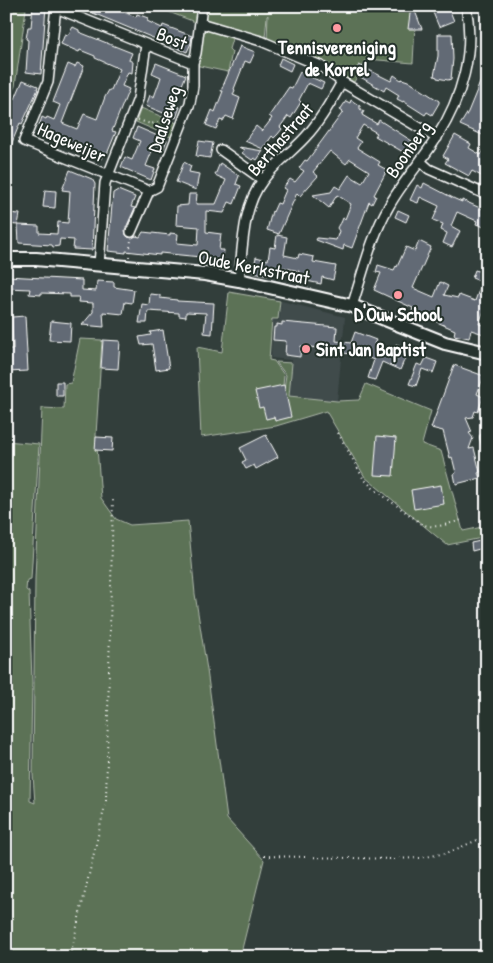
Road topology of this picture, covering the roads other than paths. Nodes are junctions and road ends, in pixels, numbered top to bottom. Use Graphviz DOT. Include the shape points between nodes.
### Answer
graph roads {
  1 [pos="202,6"];
  2 [pos="466,6"];
  3 [pos="56,7"];
  4 [pos="200,23"];
  5 [pos="146,45"];
  6 [pos="193,63"];
  7 [pos="342,82"];
  8 [pos="437,138"];
  9 [pos="221,150"];
  10 [pos="420,161"];
  11 [pos="108,175"];
  12 [pos="262,180"];
  13 [pos="149,191"];
  14 [pos="487,195"];
  15 [pos="132,232"];
  16 [pos="6,259"];
  17 [pos="100,265"];
  18 [pos="239,280"];
  19 [pos="352,306"];
  20 [pos="487,353"];
  21 [pos="487,434"];
  22 [pos="487,454"];
  1 -- 4 [label="street, Daalseweg"];
  2 -- 8 [label="street, Boonberg" via="468,53 463,84 453,111"];
  3 -- 5 [label="street, Bost"];
  3 -- 11 [label="street, Hageweijer" via="48,82 24,141"];
  4 -- 6 [label="street, Daalseweg"];
  4 -- 7 [label="street" via="296,55 321,66"];
  5 -- 6 [label="street, Bost"];
  5 -- 11 [label="street" via="138,99"];
  6 -- 13 [label="street, Daalseweg" via="190,103 157,187"];
  7 -- 8 [label="street"];
  7 -- 12 [label="street, Berthastraat" via="309,134"];
  8 -- 10 [label="street, Boonberg"];
  9 -- 12 [label="street"];
  10 -- 14 [label="street"];
  10 -- 19 [label="street, Boonberg" via="374,236"];
  11 -- 13 [label="street, Hageweijer"];
  11 -- 17 [label="street"];
  12 -- 18 [label="street, Berthastraat" via="246,223"];
  13 -- 15 [label="street, Daalseweg"];
  16 -- 17 [label="street, Oude Kerkstraat"];
  17 -- 18 [label="street, Oude Kerkstraat"];
  18 -- 19 [label="street, Oude Kerkstraat"];
  19 -- 20 [label="street, Oude Kerkstraat" via="445,343"];
  21 -- 22 [label="lane" via="483,437"];
}
